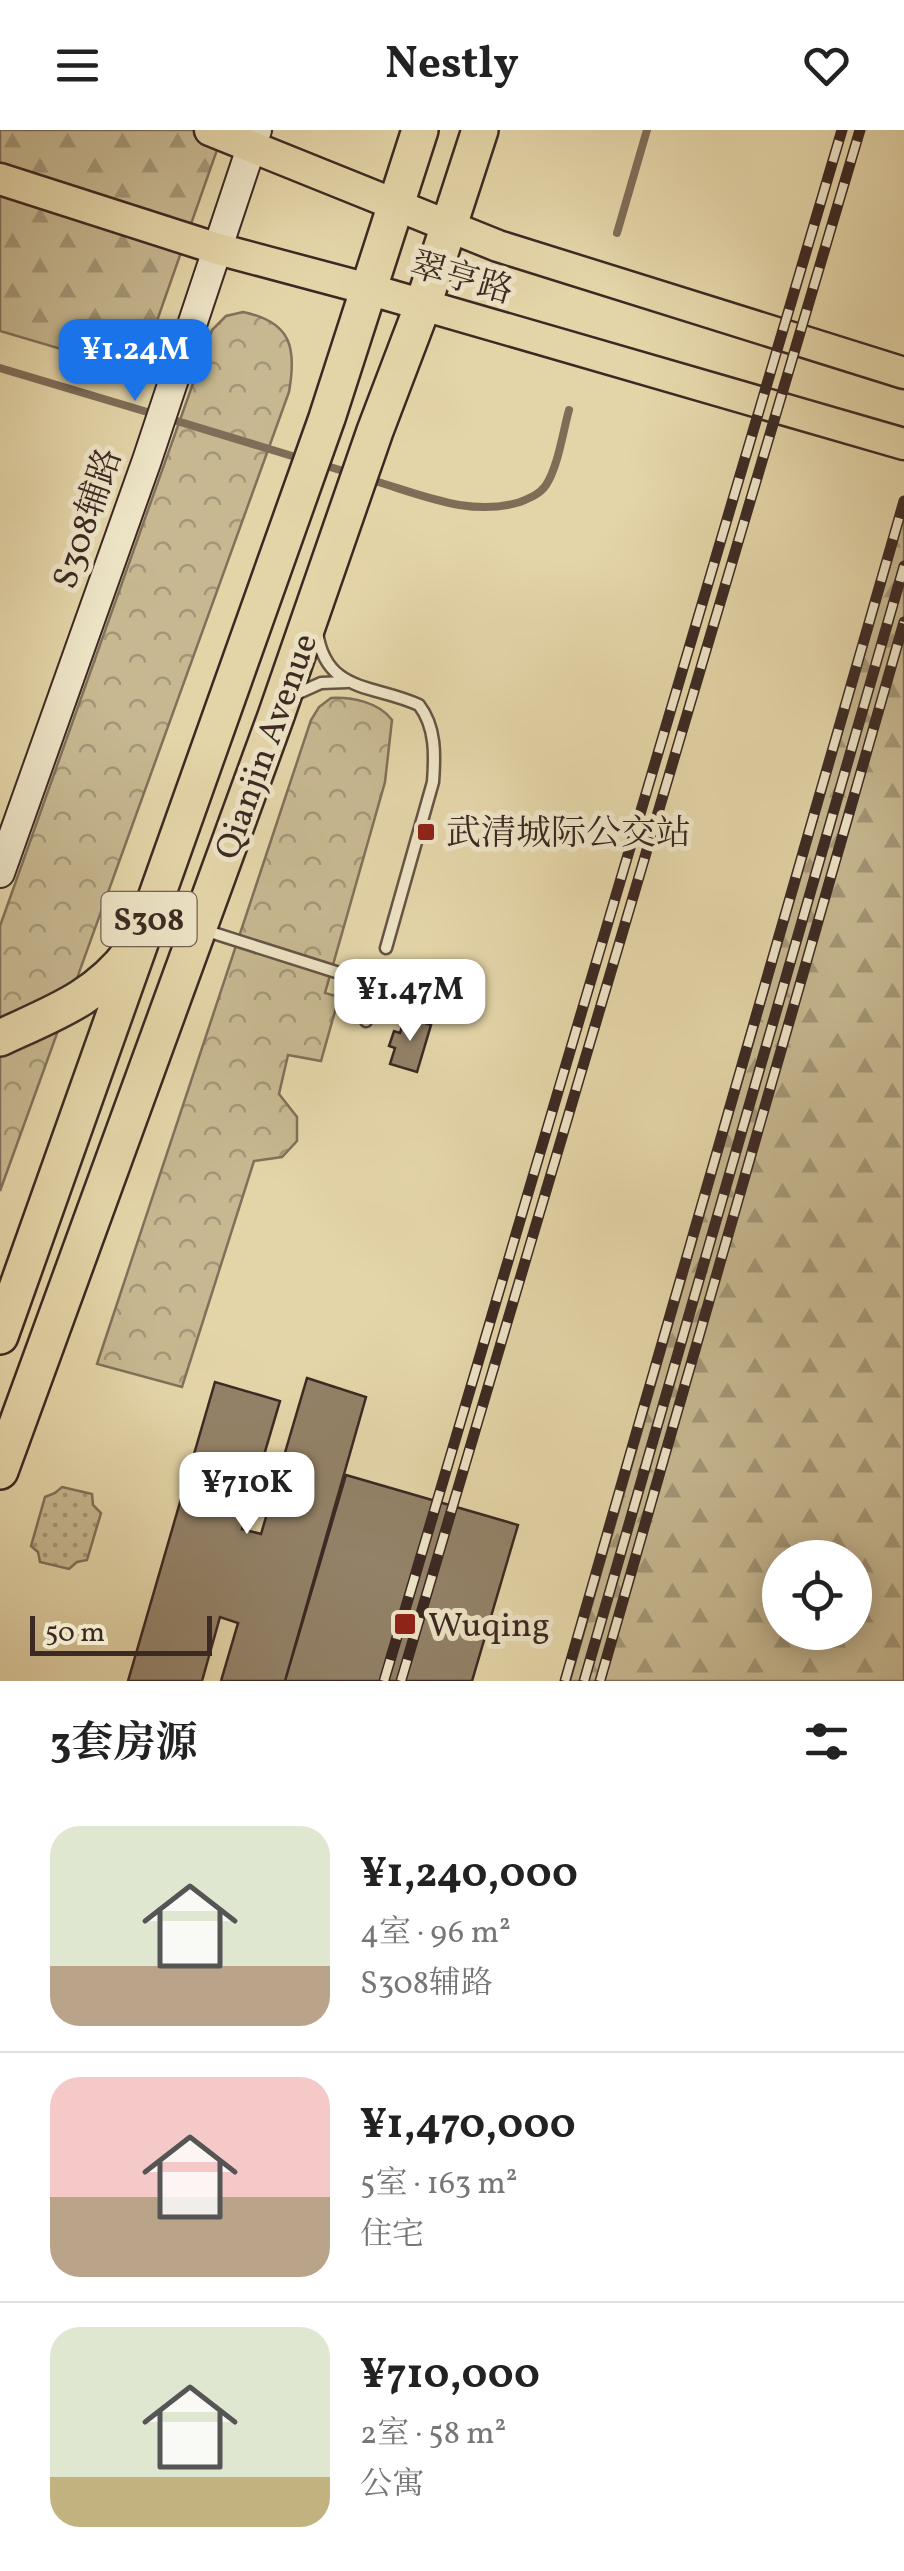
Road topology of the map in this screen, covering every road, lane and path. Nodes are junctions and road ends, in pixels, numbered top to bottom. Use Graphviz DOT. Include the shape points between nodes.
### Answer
graph roads {
  1 [pos="210,130"];
  2 [pos="420,130"];
  3 [pos="480,130"];
  4 [pos="254,138"];
  5 [pos="0,179"];
  6 [pos="395,206"];
  7 [pos="450,227"];
  8 [pos="218,250"];
  9 [pos="368,289"];
  10 [pos="423,305"];
  11 [pos="904,373"];
  12 [pos="904,444"];
  13 [pos="317,602"];
  14 [pos="352,683"];
  15 [pos="276,716"];
  16 [pos="0,873"];
  17 [pos="199,928"];
  18 [pos="144,936"];
  19 [pos="386,948"];
  20 [pos="366,1021"];
  21 [pos="0,1038"];
  22 [pos="0,1336"];
  23 [pos="0,1471"];
  1 -- 4 [label="main road, 翠亨路"];
  2 -- 6 [label="highway, Qianjin Avenue / S308"];
  3 -- 7 [label="highway, Qianjin Avenue / S308"];
  4 -- 6 [label="main road, 翠亨路"];
  4 -- 8 [label="street, S308辅路"];
  5 -- 8 [label="main road, 翠亨路"];
  6 -- 7 [label="main road, 翠亨路"];
  6 -- 9 [label="highway, Qianjin Avenue / S308"];
  7 -- 10 [label="highway, Qianjin Avenue / S308"];
  7 -- 11 [label="main road, 翠亨路"];
  8 -- 9 [label="main road, 翠亨路"];
  8 -- 16 [label="street, S308辅路"];
  9 -- 10 [label="main road, 翠亨路"];
  9 -- 18 [label="highway, Qianjin Avenue / S308"];
  10 -- 12 [label="main road, 翠亨路"];
  10 -- 13 [label="highway, Qianjin Avenue / S308"];
  13 -- 14 [label="lane" via="324,661"];
  13 -- 15 [label="highway, Qianjin Avenue / S308"];
  14 -- 15 [label="lane" via="310,686"];
  14 -- 19 [label="lane" via="419,705 433,741 433,782"];
  15 -- 17 [label="highway, Qianjin Avenue / S308"];
  17 -- 20 [label="lane" via="377,985"];
  17 -- 23 [label="highway, Qianjin Avenue / S308"];
  18 -- 21 [label="highway" via="96,990"];
  18 -- 22 [label="highway, Qianjin Avenue / S308"];
}
